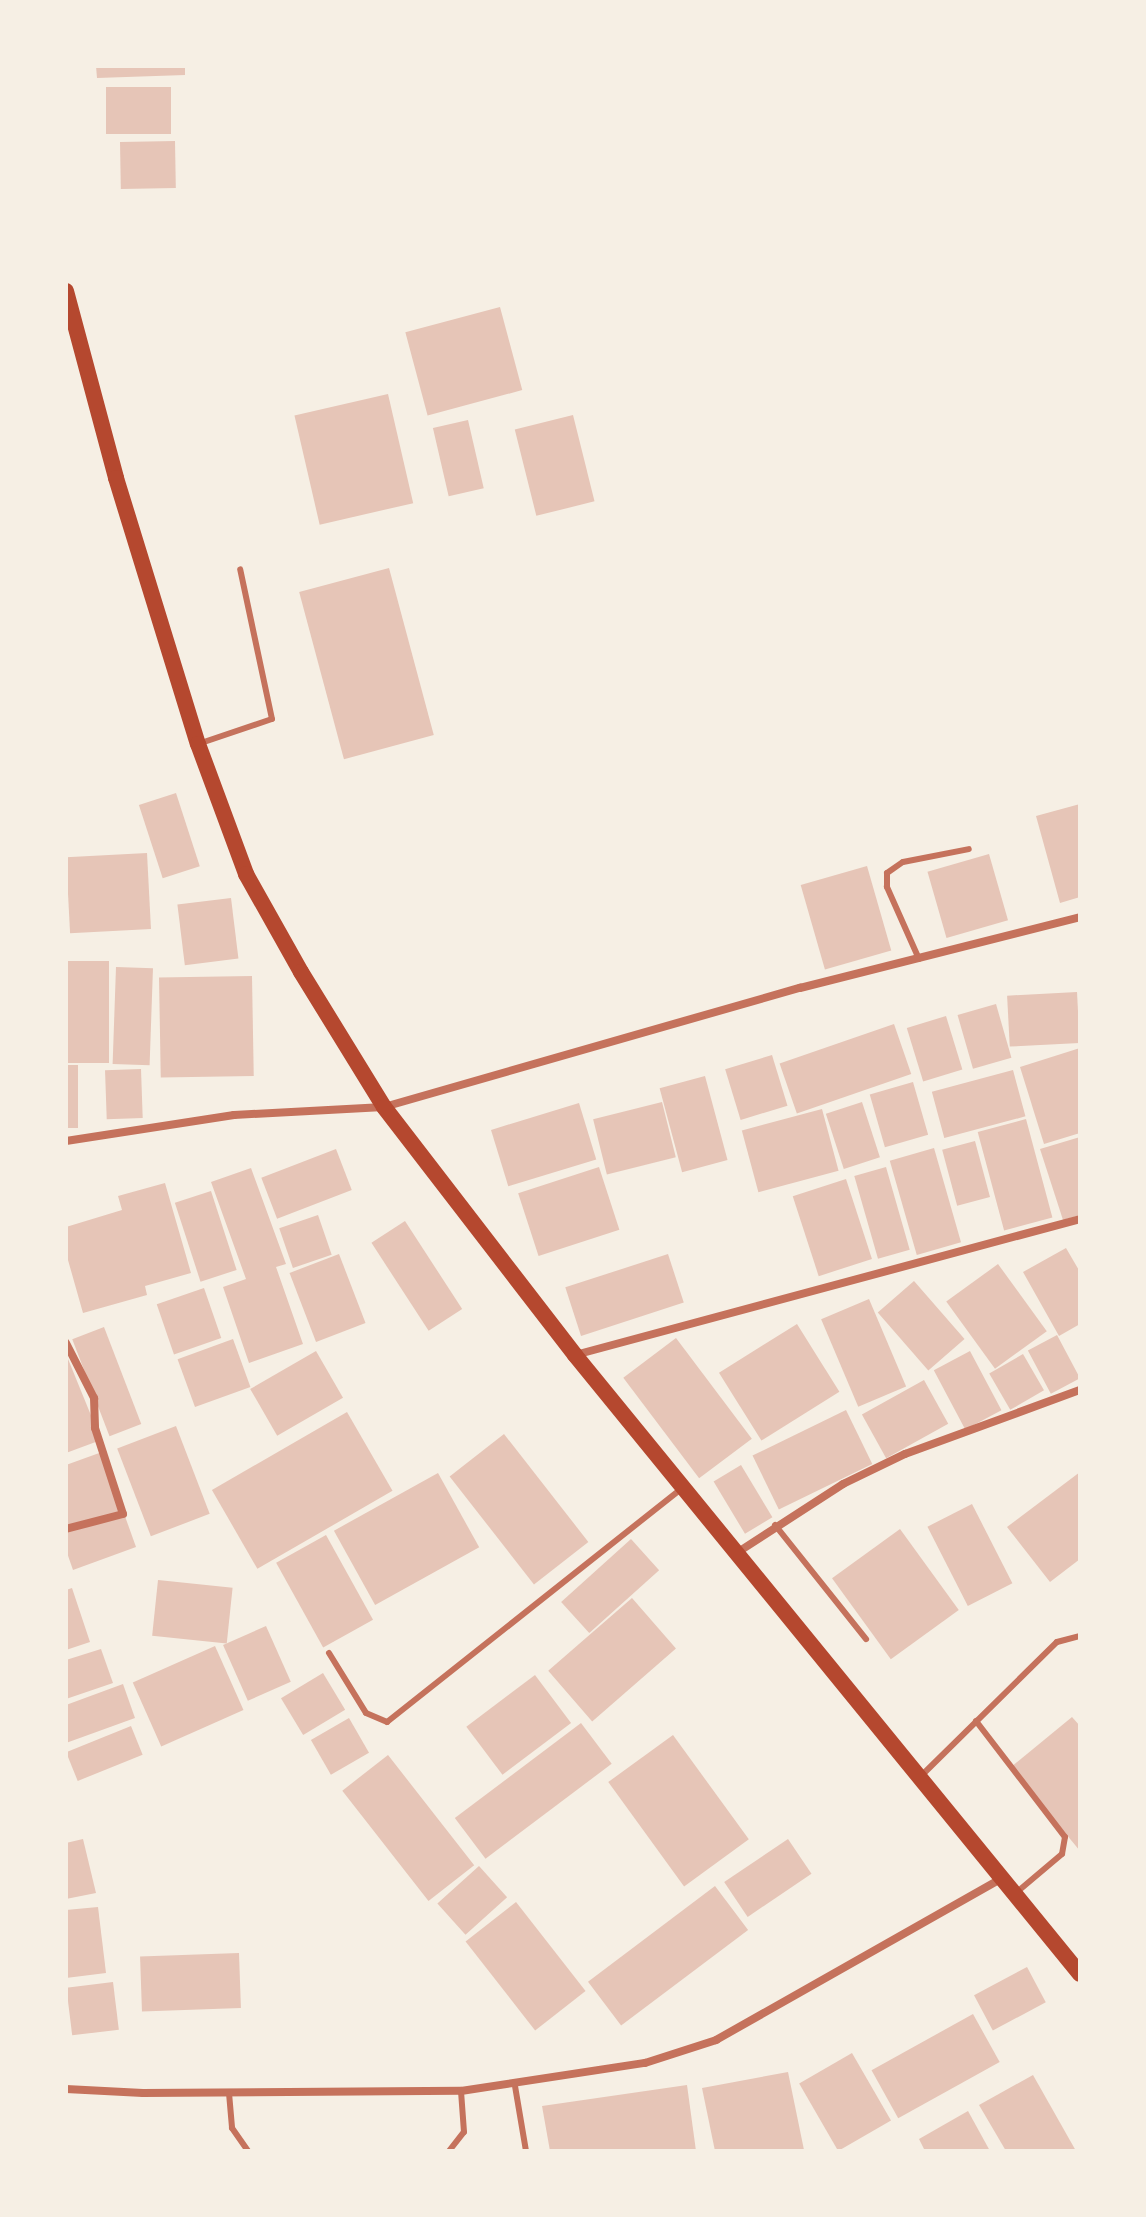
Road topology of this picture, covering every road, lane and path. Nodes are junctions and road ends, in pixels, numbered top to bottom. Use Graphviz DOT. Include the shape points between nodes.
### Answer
graph roads {
  1 [pos="66,291"];
  2 [pos="69,321"];
  3 [pos="240,569"];
  4 [pos="198,744"];
  5 [pos="969,849"];
  6 [pos="1080,917"];
  7 [pos="919,959"];
  8 [pos="384,1107"];
  9 [pos="66,1141"];
  10 [pos="1080,1219"];
  11 [pos="66,1343"];
  12 [pos="575,1355"];
  13 [pos="1080,1390"];
  14 [pos="682,1488"];
  15 [pos="775,1525"];
  16 [pos="66,1529"];
  17 [pos="734,1554"];
  18 [pos="1080,1636"];
  19 [pos="866,1639"];
  20 [pos="329,1653"];
  21 [pos="976,1721"];
  22 [pos="920,1777"];
  23 [pos="1004,1876"];
  24 [pos="1017,1892"];
  25 [pos="1080,1974"];
  26 [pos="515,2086"];
  27 [pos="66,2089"];
  28 [pos="461,2091"];
  29 [pos="229,2093"];
  30 [pos="248,2151"];
  31 [pos="449,2151"];
  32 [pos="526,2151"];
  1 -- 2 [label="main road"];
  2 -- 4 [label="main road"];
  3 -- 4 [label="lane" via="272,719"];
  4 -- 8 [label="main road" via="246,874"];
  5 -- 7 [label="lane" via="903,862 887,873 893,902"];
  6 -- 7 [label="street"];
  7 -- 8 [label="street"];
  8 -- 9 [label="street" via="234,1115"];
  8 -- 12 [label="main road"];
  10 -- 12 [label="street"];
  11 -- 16 [label="street" via="94,1398 95,1428 123,1514"];
  12 -- 14 [label="main road"];
  13 -- 15 [label="street" via="905,1454"];
  14 -- 17 [label="main road"];
  14 -- 20 [label="lane" via="387,1722 366,1713"];
  15 -- 17 [label="street"];
  15 -- 19 [label="lane"];
  17 -- 22 [label="main road"];
  18 -- 21 [label="lane" via="1057,1642"];
  21 -- 22 [label="lane"];
  21 -- 24 [label="lane" via="1067,1845"];
  22 -- 23 [label="main road"];
  23 -- 24 [label="main road"];
  23 -- 26 [label="street" via="716,2040 668,2058"];
  24 -- 25 [label="main road"];
  26 -- 28 [label="street"];
  26 -- 32 [label="lane"];
  27 -- 29 [label="street"];
  28 -- 29 [label="street"];
  28 -- 31 [label="lane" via="464,2132"];
  29 -- 30 [label="lane" via="232,2128"];
}
